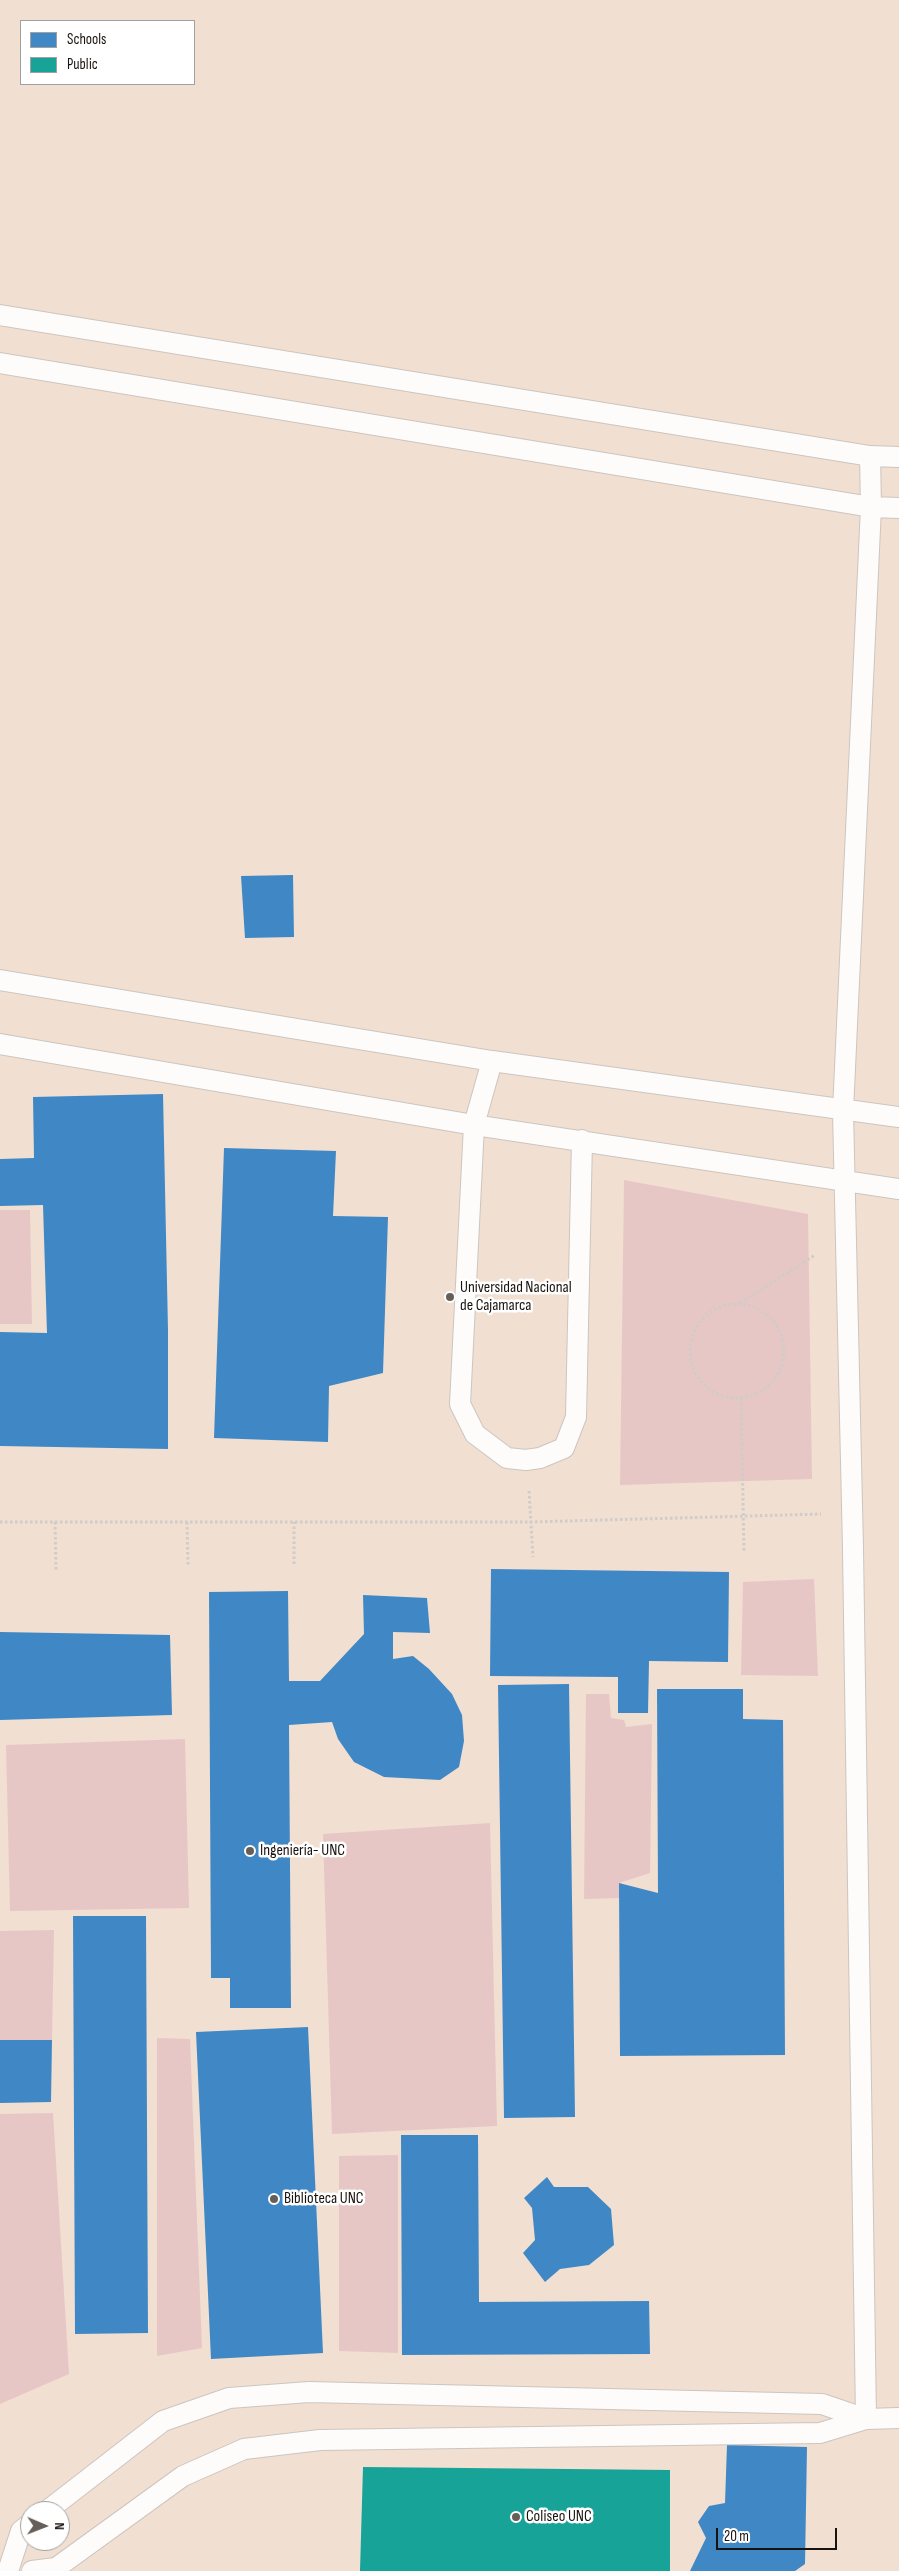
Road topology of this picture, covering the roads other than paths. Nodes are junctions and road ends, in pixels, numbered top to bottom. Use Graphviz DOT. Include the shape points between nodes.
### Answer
graph roads {
  1 [pos="0,315"];
  2 [pos="0,363"];
  3 [pos="870,456"];
  4 [pos="899,457"];
  5 [pos="871,507"];
  6 [pos="899,508"];
  7 [pos="0,980"];
  8 [pos="0,1044"];
  9 [pos="492,1061"];
  10 [pos="843,1111"];
  11 [pos="899,1117"];
  12 [pos="474,1124"];
  13 [pos="582,1140"];
  14 [pos="846,1182"];
  15 [pos="899,1189"];
  16 [pos="899,2418"];
  17 [pos="866,2419"];
  18 [pos="60,2501"];
  19 [pos="20,2534"];
  20 [pos="8,2571"];
  21 [pos="32,2571"];
  1 -- 3 [label="lane"];
  2 -- 5 [label="lane"];
  3 -- 4 [label="lane"];
  3 -- 5 [label="lane"];
  5 -- 6 [label="lane"];
  5 -- 10 [label="lane"];
  7 -- 9 [label="lane"];
  8 -- 12 [label="lane"];
  9 -- 10 [label="lane"];
  9 -- 12 [label="lane"];
  10 -- 11 [label="lane"];
  10 -- 14 [label="lane"];
  12 -- 13 [label="lane"];
  12 -- 13 [label="lane" via="460,1404 475,1434 507,1458 540,1458 564,1448 576,1417"];
  13 -- 14 [label="lane"];
  14 -- 15 [label="lane"];
  14 -- 17 [label="lane"];
  16 -- 17 [label="lane"];
  17 -- 18 [label="lane" via="822,2404 308,2392 230,2398 164,2421"];
  17 -- 21 [label="lane" via="820,2433 320,2440 244,2449 183,2476 56,2568"];
  19 -- 20 [label="lane"];
}
